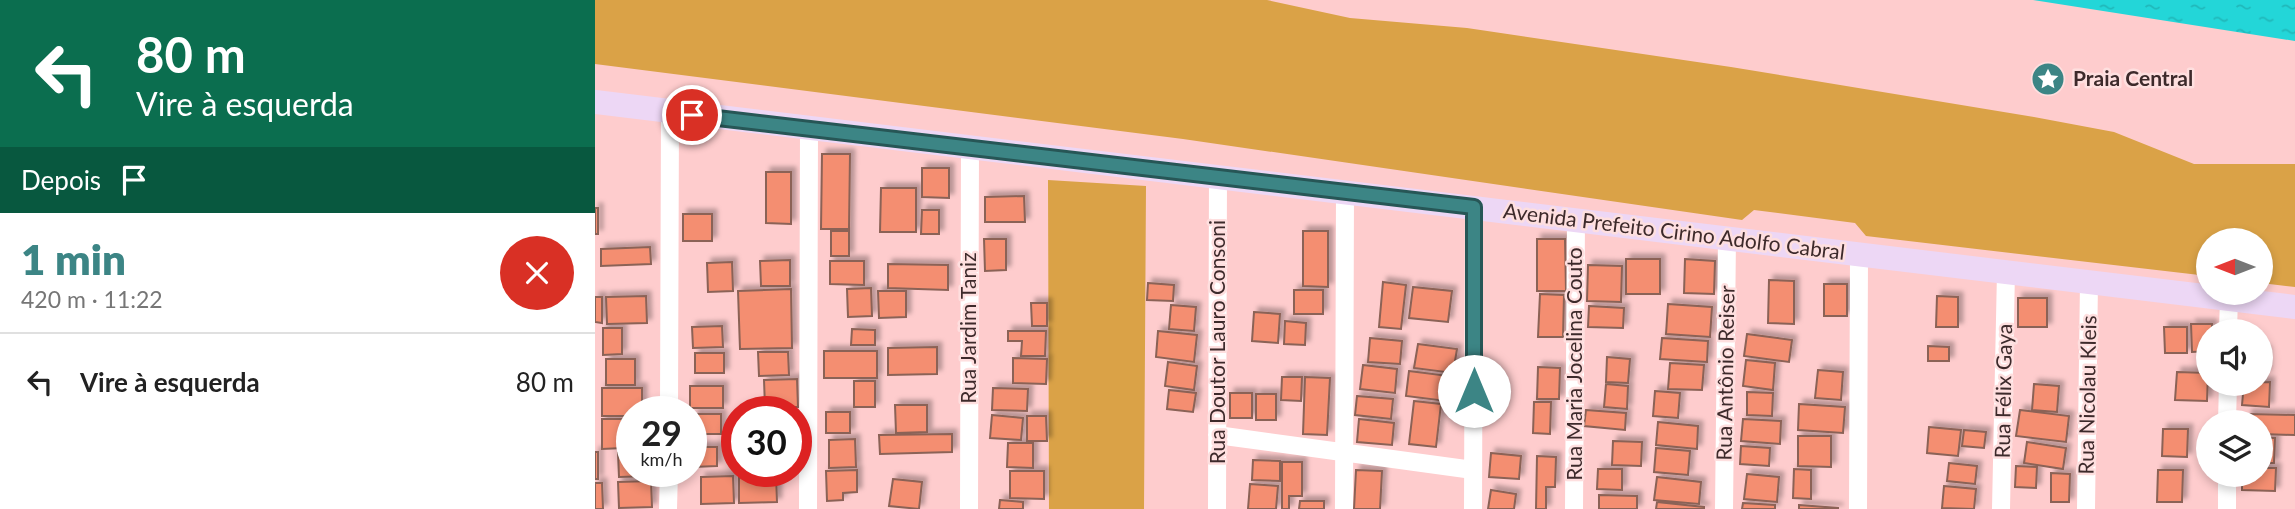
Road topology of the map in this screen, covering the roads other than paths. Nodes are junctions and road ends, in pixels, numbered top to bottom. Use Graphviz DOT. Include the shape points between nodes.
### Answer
graph roads {
  1 [pos="595,102"];
  2 [pos="670,113"];
  3 [pos="809,129"];
  4 [pos="970,146"];
  5 [pos="1218,175"];
  6 [pos="1345,191"];
  7 [pos="1474,207"];
  8 [pos="1576,219"];
  9 [pos="1727,237"];
  10 [pos="1859,255"];
  11 [pos="2006,272"];
  12 [pos="2089,281"];
  13 [pos="2196,293"];
  14 [pos="2273,304"];
  15 [pos="2295,307"];
  16 [pos="669,396"];
  17 [pos="1217,435"];
  18 [pos="1344,453"];
  19 [pos="1473,470"];
  20 [pos="669,487"];
  21 [pos="2227,487"];
  22 [pos="669,509"];
  23 [pos="808,509"];
  24 [pos="969,509"];
  25 [pos="1217,509"];
  26 [pos="1344,509"];
  27 [pos="1473,509"];
  28 [pos="1574,509"];
  29 [pos="1724,509"];
  30 [pos="1858,509"];
  31 [pos="2001,509"];
  32 [pos="2087,509"];
  33 [pos="2227,509"];
  1 -- 2 [label="main road, Avenida Prefeito Cirino Adolfo Cabral"];
  2 -- 3 [label="main road, Avenida Prefeito Cirino Adolfo Cabral"];
  2 -- 16 [label="street"];
  3 -- 4 [label="main road, Avenida Prefeito Cirino Adolfo Cabral"];
  3 -- 23 [label="street"];
  4 -- 5 [label="main road, Avenida Prefeito Cirino Adolfo Cabral"];
  4 -- 24 [label="street, Rua Jardim Taniz"];
  5 -- 6 [label="main road, Avenida Prefeito Cirino Adolfo Cabral"];
  5 -- 17 [label="street, Rua Doutor Lauro Consoni"];
  6 -- 7 [label="main road, Avenida Prefeito Cirino Adolfo Cabral"];
  6 -- 18 [label="street"];
  7 -- 8 [label="main road, Avenida Prefeito Cirino Adolfo Cabral"];
  7 -- 19 [label="street"];
  8 -- 9 [label="main road, Avenida Prefeito Cirino Adolfo Cabral"];
  8 -- 28 [label="street, Rua Maria Jocelina Couto"];
  9 -- 10 [label="main road, Avenida Prefeito Cirino Adolfo Cabral"];
  9 -- 29 [label="street, Rua Antônio Reiser"];
  10 -- 11 [label="main road, Avenida Prefeito Cirino Adolfo Cabral"];
  10 -- 30 [label="street"];
  11 -- 12 [label="main road, Avenida Prefeito Cirino Adolfo Cabral"];
  11 -- 31 [label="street, Rua Félix Gaya"];
  12 -- 13 [label="main road, Avenida Prefeito Cirino Adolfo Cabral"];
  12 -- 32 [label="street, Rua Nicolau Kleis"];
  14 -- 15 [label="main road, Avenida Prefeito Cirino Adolfo Cabral"];
  17 -- 18 [label="street"];
  17 -- 25 [label="street, Rua Doutor Lauro Consoni"];
  18 -- 19 [label="street"];
  18 -- 26 [label="street"];
  19 -- 27 [label="street"];
  20 -- 22 [label="street"];
  21 -- 33 [label="street"];
}
